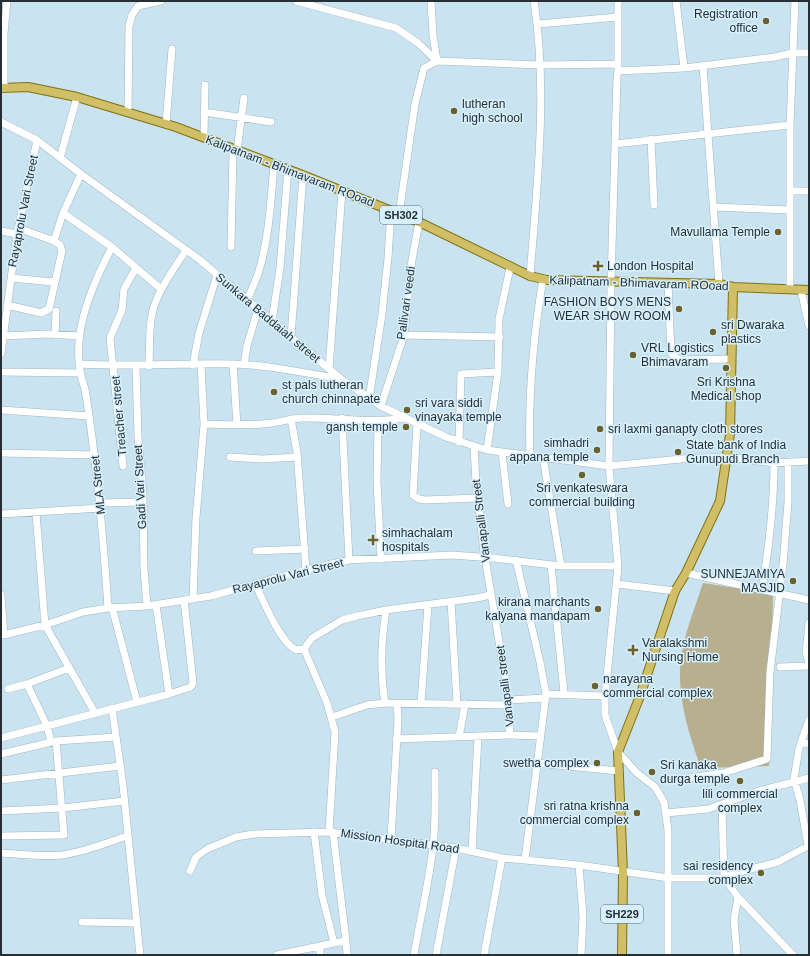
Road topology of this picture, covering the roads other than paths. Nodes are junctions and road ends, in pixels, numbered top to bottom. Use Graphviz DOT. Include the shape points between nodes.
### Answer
graph roads {
  1 [pos="7,1"];
  2 [pos="161,1"];
  3 [pos="296,1"];
  4 [pos="431,1"];
  5 [pos="534,1"];
  6 [pos="618,1"];
  7 [pos="676,1"];
  8 [pos="795,1"];
  9 [pos="618,17"];
  10 [pos="538,24"];
  11 [pos="172,49"];
  12 [pos="792,53"];
  13 [pos="809,53"];
  14 [pos="437,61"];
  15 [pos="540,65"];
  16 [pos="703,66"];
  17 [pos="618,68"];
  18 [pos="684,68"];
  19 [pos="205,85"];
  20 [pos="3,88"];
  21 [pos="77,97"];
  22 [pos="244,98"];
  23 [pos="128,112"];
  24 [pos="204,112"];
  25 [pos="241,118"];
  26 [pos="1,122"];
  27 [pos="271,122"];
  28 [pos="166,124"];
  29 [pos="790,125"];
  30 [pos="708,132"];
  31 [pos="204,137"];
  32 [pos="652,139"];
  33 [pos="37,140"];
  34 [pos="615,144"];
  35 [pos="235,149"];
  36 [pos="60,158"];
  37 [pos="274,164"];
  38 [pos="288,170"];
  39 [pos="81,174"];
  40 [pos="303,175"];
  41 [pos="342,191"];
  42 [pos="809,191"];
  43 [pos="790,192"];
  44 [pos="654,205"];
  45 [pos="714,207"];
  46 [pos="790,210"];
  47 [pos="391,211"];
  48 [pos="63,213"];
  49 [pos="399,214"];
  50 [pos="420,222"];
  51 [pos="1,231"];
  52 [pos="17,231"];
  53 [pos="54,240"];
  54 [pos="112,247"];
  55 [pos="231,247"];
  56 [pos="186,250"];
  57 [pos="136,268"];
  58 [pos="510,268"];
  59 [pos="217,274"];
  60 [pos="530,276"];
  61 [pos="11,278"];
  62 [pos="543,279"];
  63 [pos="54,282"];
  64 [pos="611,282"];
  65 [pos="668,283"];
  66 [pos="719,284"];
  67 [pos="733,287"];
  68 [pos="1,288"];
  69 [pos="161,289"];
  70 [pos="790,289"];
  71 [pos="9,290"];
  72 [pos="805,290"];
  73 [pos="247,300"];
  74 [pos="7,305"];
  75 [pos="258,309"];
  76 [pos="56,311"];
  77 [pos="272,321"];
  78 [pos="809,326"];
  79 [pos="2,331"];
  80 [pos="404,334"];
  81 [pos="54,335"];
  82 [pos="79,336"];
  83 [pos="291,337"];
  84 [pos="500,337"];
  85 [pos="1,354"];
  86 [pos="731,359"];
  87 [pos="80,364"];
  88 [pos="201,364"];
  89 [pos="233,364"];
  90 [pos="193,365"];
  91 [pos="244,365"];
  92 [pos="115,366"];
  93 [pos="149,366"];
  94 [pos="136,367"];
  95 [pos="329,369"];
  96 [pos="1,372"];
  97 [pos="498,372"];
  98 [pos="80,373"];
  99 [pos="341,379"];
  100 [pos="370,399"];
  101 [pos="381,406"];
  102 [pos="1,410"];
  103 [pos="89,416"];
  104 [pos="342,418"];
  105 [pos="405,418"];
  106 [pos="291,419"];
  107 [pos="378,422"];
  108 [pos="204,424"];
  109 [pos="417,424"];
  110 [pos="237,425"];
  111 [pos="459,442"];
  112 [pos="474,447"];
  113 [pos="487,450"];
  114 [pos="502,452"];
  115 [pos="1,453"];
  116 [pos="95,455"];
  117 [pos="530,456"];
  118 [pos="230,457"];
  119 [pos="298,457"];
  120 [pos="543,457"];
  121 [pos="728,458"];
  122 [pos="809,461"];
  123 [pos="788,462"];
  124 [pos="774,463"];
  125 [pos="123,466"];
  126 [pos="610,466"];
  127 [pos="478,498"];
  128 [pos="143,502"];
  129 [pos="508,504"];
  130 [pos="101,505"];
  131 [pos="36,513"];
  132 [pos="1,514"];
  133 [pos="305,549"];
  134 [pos="256,551"];
  135 [pos="486,558"];
  136 [pos="381,559"];
  137 [pos="349,560"];
  138 [pos="516,560"];
  139 [pos="551,565"];
  140 [pos="561,566"];
  141 [pos="618,566"];
  142 [pos="306,570"];
  143 [pos="686,573"];
  144 [pos="255,584"];
  145 [pos="617,584"];
  146 [pos="762,590"];
  147 [pos="675,591"];
  148 [pos="778,594"];
  149 [pos="1,595"];
  150 [pos="490,595"];
  151 [pos="193,599"];
  152 [pos="184,600"];
  153 [pos="809,600"];
  154 [pos="451,601"];
  155 [pos="156,605"];
  156 [pos="428,605"];
  157 [pos="147,606"];
  158 [pos="110,608"];
  159 [pos="386,610"];
  160 [pos="809,623"];
  161 [pos="45,625"];
  162 [pos="2,636"];
  163 [pos="304,650"];
  164 [pos="809,665"];
  165 [pos="780,667"];
  166 [pos="69,668"];
  167 [pos="27,684"];
  168 [pos="8,689"];
  169 [pos="564,693"];
  170 [pos="169,694"];
  171 [pos="546,696"];
  172 [pos="605,696"];
  173 [pos="137,702"];
  174 [pos="385,703"];
  175 [pos="421,703"];
  176 [pos="508,703"];
  177 [pos="397,704"];
  178 [pos="457,704"];
  179 [pos="465,704"];
  180 [pos="112,708"];
  181 [pos="95,713"];
  182 [pos="332,717"];
  183 [pos="809,720"];
  184 [pos="47,726"];
  185 [pos="510,735"];
  186 [pos="478,736"];
  187 [pos="540,736"];
  188 [pos="116,737"];
  189 [pos="459,737"];
  190 [pos="1,738"];
  191 [pos="396,740"];
  192 [pos="54,741"];
  193 [pos="801,742"];
  194 [pos="809,744"];
  195 [pos="618,752"];
  196 [pos="1,754"];
  197 [pos="537,763"];
  198 [pos="120,766"];
  199 [pos="619,771"];
  200 [pos="435,772"];
  201 [pos="60,774"];
  202 [pos="689,778"];
  203 [pos="809,778"];
  204 [pos="1,780"];
  205 [pos="794,781"];
  206 [pos="124,801"];
  207 [pos="722,805"];
  208 [pos="63,808"];
  209 [pos="1,811"];
  210 [pos="666,813"];
  211 [pos="314,832"];
  212 [pos="331,832"];
  213 [pos="1,836"];
  214 [pos="127,836"];
  215 [pos="391,839"];
  216 [pos="433,845"];
  217 [pos="808,845"];
  218 [pos="456,848"];
  219 [pos="472,852"];
  220 [pos="1,853"];
  221 [pos="502,858"];
  222 [pos="525,860"];
  223 [pos="579,865"];
  224 [pos="190,871"];
  225 [pos="623,873"];
  226 [pos="668,878"];
  227 [pos="724,878"];
  228 [pos="738,897"];
  229 [pos="82,922"];
  230 [pos="137,923"];
  231 [pos="346,941"];
  232 [pos="334,943"];
  233 [pos="320,946"];
  234 [pos="140,955"];
  235 [pos="277,955"];
  236 [pos="320,955"];
  237 [pos="347,955"];
  238 [pos="414,955"];
  239 [pos="436,955"];
  240 [pos="484,955"];
  241 [pos="581,955"];
  242 [pos="622,955"];
  243 [pos="668,955"];
  244 [pos="737,955"];
  245 [pos="793,955"];
  1 -- 20 [label="street"];
  2 -- 23 [label="street" via="138,6 132,15"];
  3 -- 14 [label="street" via="396,28 418,43"];
  4 -- 14 [label="street" via="432,35"];
  5 -- 10 [label="street"];
  6 -- 9 [label="street"];
  7 -- 18 [label="street"];
  8 -- 12 [label="street"];
  9 -- 10 [label="street"];
  9 -- 17 [label="street"];
  10 -- 15 [label="street"];
  11 -- 28 [label="street"];
  12 -- 13 [label="street"];
  12 -- 16 [label="street"];
  12 -- 29 [label="street"];
  14 -- 15 [label="street"];
  14 -- 49 [label="street" via="424,68 415,104"];
  15 -- 17 [label="street"];
  15 -- 60 [label="street" via="539,159"];
  16 -- 18 [label="street"];
  16 -- 30 [label="street"];
  17 -- 18 [label="street"];
  17 -- 34 [label="street"];
  19 -- 24 [label="street"];
  20 -- 21 [label="main road, Kalipatnam - Bhimavaram ROoad / SH302" via="28,87"];
  21 -- 23 [label="main road, Kalipatnam - Bhimavaram ROoad / SH302"];
  21 -- 36 [label="street"];
  22 -- 25 [label="street"];
  23 -- 28 [label="main road, Kalipatnam - Bhimavaram ROoad / SH302"];
  24 -- 25 [label="street"];
  24 -- 31 [label="street"];
  25 -- 27 [label="street"];
  25 -- 35 [label="street"];
  26 -- 33 [label="street, Sunkara Baddaiah street"];
  28 -- 31 [label="main road, Kalipatnam - Bhimavaram ROoad / SH302"];
  29 -- 30 [label="street"];
  29 -- 43 [label="street"];
  30 -- 32 [label="street"];
  30 -- 45 [label="street"];
  31 -- 35 [label="main road, Kalipatnam - Bhimavaram ROoad / SH302"];
  32 -- 34 [label="street"];
  32 -- 44 [label="street"];
  33 -- 36 [label="street, Sunkara Baddaiah street"];
  33 -- 52 [label="street, Rayaprolu Vari Street"];
  34 -- 64 [label="street"];
  35 -- 37 [label="main road, Kalipatnam - Bhimavaram ROoad / SH302"];
  35 -- 55 [label="street"];
  36 -- 39 [label="street, Sunkara Baddaiah street"];
  37 -- 38 [label="main road, Kalipatnam - Bhimavaram ROoad / SH302"];
  37 -- 73 [label="street" via="271,204 262,257"];
  38 -- 40 [label="main road, Kalipatnam - Bhimavaram ROoad / SH302"];
  38 -- 77 [label="street" via="280,268"];
  39 -- 48 [label="street"];
  39 -- 56 [label="street, Sunkara Baddaiah street"];
  40 -- 41 [label="main road, Kalipatnam - Bhimavaram ROoad / SH302"];
  40 -- 83 [label="street"];
  41 -- 47 [label="main road, Kalipatnam - Bhimavaram ROoad / SH302"];
  41 -- 95 [label="street"];
  42 -- 43 [label="street"];
  43 -- 46 [label="street"];
  45 -- 46 [label="street"];
  45 -- 66 [label="street"];
  46 -- 70 [label="street"];
  47 -- 49 [label="main road, Kalipatnam - Bhimavaram ROoad / SH302"];
  47 -- 100 [label="street"];
  48 -- 53 [label="street"];
  48 -- 54 [label="street"];
  49 -- 50 [label="main road, Kalipatnam - Bhimavaram ROoad / SH302"];
  50 -- 58 [label="main road, Kalipatnam - Bhimavaram ROoad / SH302"];
  50 -- 80 [label="street, Pallivari veedi" via="412,260"];
  51 -- 52 [label="street"];
  52 -- 53 [label="street"];
  52 -- 61 [label="street, Rayaprolu Vari Street"];
  53 -- 63 [label="street" via="62,251"];
  54 -- 57 [label="street"];
  54 -- 82 [label="street, MLA Street" via="86,306"];
  56 -- 59 [label="street, Sunkara Baddaiah street"];
  56 -- 69 [label="street"];
  57 -- 69 [label="street"];
  57 -- 92 [label="street, Treacher street" via="124,289 122,310 110,338"];
  58 -- 60 [label="main road, Kalipatnam - Bhimavaram ROoad / SH302"];
  58 -- 84 [label="street" via="499,319"];
  59 -- 73 [label="street, Sunkara Baddaiah street"];
  59 -- 90 [label="street" via="199,333"];
  60 -- 62 [label="main road, Kalipatnam - Bhimavaram ROoad / SH302"];
  61 -- 63 [label="street"];
  61 -- 71 [label="street, Rayaprolu Vari Street"];
  62 -- 64 [label="main road, Kalipatnam - Bhimavaram ROoad / SH302"];
  62 -- 117 [label="street" via="532,369"];
  63 -- 74 [label="street" via="49,309 46,312"];
  64 -- 65 [label="main road, Kalipatnam - Bhimavaram ROoad / SH302"];
  64 -- 126 [label="street"];
  65 -- 66 [label="main road, Kalipatnam - Bhimavaram ROoad / SH302"];
  65 -- 86 [label="street" via="671,353 674,358"];
  66 -- 67 [label="main road, Kalipatnam - Bhimavaram ROoad / SH302"];
  67 -- 70 [label="main road, Kalipatnam - Bhimavaram ROoad / SH302"];
  67 -- 86 [label="main road, SH229"];
  68 -- 71 [label="street"];
  69 -- 93 [label="street" via="155,302 151,323"];
  70 -- 72 [label="main road, Kalipatnam - Bhimavaram ROoad / SH302"];
  71 -- 74 [label="street, Rayaprolu Vari Street"];
  72 -- 78 [label="street"];
  73 -- 75 [label="street, Sunkara Baddaiah street"];
  74 -- 79 [label="street, Rayaprolu Vari Street"];
  75 -- 77 [label="street, Sunkara Baddaiah street"];
  75 -- 91 [label="street"];
  76 -- 81 [label="street"];
  77 -- 83 [label="street, Sunkara Baddaiah street"];
  79 -- 81 [label="street"];
  79 -- 85 [label="street, Rayaprolu Vari Street"];
  80 -- 84 [label="street"];
  80 -- 101 [label="street, Pallivari veedi"];
  81 -- 82 [label="street"];
  82 -- 87 [label="street, MLA Street"];
  83 -- 95 [label="street, Sunkara Baddaiah street"];
  84 -- 97 [label="street"];
  86 -- 121 [label="main road, SH229"];
  87 -- 92 [label="street"];
  87 -- 98 [label="street, MLA Street"];
  88 -- 89 [label="street"];
  88 -- 90 [label="street"];
  88 -- 108 [label="street"];
  89 -- 91 [label="street"];
  89 -- 110 [label="street"];
  90 -- 93 [label="street"];
  91 -- 99 [label="street" via="280,368"];
  92 -- 94 [label="street"];
  92 -- 125 [label="street, Treacher street"];
  93 -- 94 [label="street"];
  94 -- 128 [label="street, Gadi Vari Street"];
  95 -- 99 [label="street, Sunkara Baddaiah street"];
  96 -- 98 [label="street"];
  97 -- 111 [label="street" via="462,374"];
  97 -- 113 [label="street"];
  98 -- 103 [label="street, MLA Street"];
  99 -- 100 [label="street, Sunkara Baddaiah street"];
  100 -- 101 [label="street, Sunkara Baddaiah street"];
  101 -- 105 [label="street, Sunkara Baddaiah street"];
  102 -- 103 [label="street"];
  103 -- 116 [label="street, MLA Street"];
  104 -- 106 [label="street"];
  104 -- 107 [label="street"];
  104 -- 137 [label="street"];
  105 -- 107 [label="street"];
  105 -- 109 [label="street, Sunkara Baddaiah street"];
  106 -- 110 [label="street"];
  106 -- 119 [label="street"];
  107 -- 136 [label="street" via="377,488"];
  108 -- 110 [label="street"];
  108 -- 151 [label="street" via="196,518"];
  109 -- 111 [label="street, Sunkara Baddaiah street"];
  109 -- 127 [label="street" via="412,495 425,500"];
  111 -- 112 [label="street, Sunkara Baddaiah street"];
  112 -- 113 [label="street, Sunkara Baddaiah street"];
  112 -- 127 [label="street, Vanapalli Street"];
  113 -- 114 [label="street, Sunkara Baddaiah street"];
  114 -- 117 [label="street, Sunkara Baddaiah street"];
  114 -- 129 [label="street"];
  115 -- 116 [label="street"];
  116 -- 130 [label="street, MLA Street"];
  117 -- 120 [label="street, Sunkara Baddaiah street"];
  118 -- 119 [label="street"];
  119 -- 133 [label="street"];
  120 -- 126 [label="street, Sunkara Baddaiah street"];
  120 -- 140 [label="street"];
  121 -- 124 [label="street, Sunkara Baddaiah street"];
  121 -- 126 [label="street, Sunkara Baddaiah street" via="681,459"];
  121 -- 143 [label="main road, SH229" via="720,501"];
  122 -- 123 [label="street, Sunkara Baddaiah street"];
  123 -- 124 [label="street, Sunkara Baddaiah street"];
  123 -- 148 [label="street" via="788,502"];
  124 -- 146 [label="street" via="774,502"];
  126 -- 141 [label="street"];
  127 -- 135 [label="street, Vanapalli Street"];
  128 -- 130 [label="street"];
  128 -- 157 [label="street, Gadi Vari Street"];
  130 -- 131 [label="street"];
  130 -- 158 [label="street, MLA Street"];
  131 -- 132 [label="street"];
  131 -- 161 [label="street"];
  133 -- 134 [label="street"];
  133 -- 142 [label="street"];
  135 -- 136 [label="street, Rayaprolu Vari Street" via="452,555"];
  135 -- 138 [label="street, Rayaprolu Vari Street"];
  135 -- 150 [label="street, Vanapalli Street"];
  136 -- 137 [label="street, Rayaprolu Vari Street"];
  137 -- 142 [label="street, Rayaprolu Vari Street"];
  138 -- 139 [label="street, Rayaprolu Vari Street"];
  138 -- 171 [label="street"];
  139 -- 140 [label="street, Rayaprolu Vari Street"];
  139 -- 169 [label="street"];
  140 -- 141 [label="street, Rayaprolu Vari Street"];
  141 -- 145 [label="street"];
  142 -- 144 [label="street, Rayaprolu Vari Street"];
  143 -- 146 [label="street"];
  143 -- 147 [label="main road, SH229"];
  144 -- 151 [label="street, Rayaprolu Vari Street"];
  144 -- 163 [label="street" via="278,629 290,646 296,650"];
  145 -- 147 [label="street"];
  145 -- 172 [label="street"];
  146 -- 148 [label="street"];
  147 -- 195 [label="main road, SH229" via="640,696"];
  148 -- 153 [label="street"];
  148 -- 202 [label="street" via="770,672 767,759 723,773"];
  149 -- 162 [label="street, Rayaprolu Vari Street"];
  150 -- 154 [label="street"];
  150 -- 176 [label="street, Vanapalli street"];
  151 -- 152 [label="street, Rayaprolu Vari Street"];
  152 -- 155 [label="street, Rayaprolu Vari Street"];
  152 -- 170 [label="street" via="194,682 191,687"];
  154 -- 156 [label="street"];
  154 -- 178 [label="street"];
  155 -- 157 [label="street, Rayaprolu Vari Street"];
  155 -- 170 [label="street"];
  156 -- 159 [label="street"];
  156 -- 175 [label="street"];
  157 -- 158 [label="street, Rayaprolu Vari Street"];
  158 -- 161 [label="street, Rayaprolu Vari Street" via="83,612"];
  158 -- 173 [label="street, MLA Street"];
  159 -- 163 [label="street" via="342,620 312,638"];
  159 -- 174 [label="street" via="381,642"];
  160 -- 164 [label="street" via="806,652"];
  161 -- 162 [label="street, Rayaprolu Vari Street"];
  161 -- 166 [label="street"];
  163 -- 182 [label="street"];
  164 -- 165 [label="street"];
  166 -- 167 [label="street"];
  166 -- 181 [label="street"];
  167 -- 168 [label="street"];
  167 -- 184 [label="street"];
  169 -- 171 [label="street"];
  169 -- 172 [label="street"];
  170 -- 173 [label="street"];
  171 -- 176 [label="street"];
  171 -- 187 [label="street"];
  172 -- 195 [label="street" via="605,715"];
  173 -- 180 [label="street"];
  174 -- 177 [label="street"];
  174 -- 182 [label="street" via="367,705"];
  175 -- 177 [label="street"];
  175 -- 178 [label="street"];
  176 -- 179 [label="street"];
  176 -- 185 [label="street, Vanapalli street"];
  177 -- 191 [label="street"];
  178 -- 179 [label="street"];
  179 -- 189 [label="street"];
  180 -- 181 [label="street"];
  180 -- 188 [label="street"];
  181 -- 184 [label="street"];
  182 -- 212 [label="street" via="335,748"];
  183 -- 193 [label="street"];
  184 -- 190 [label="street"];
  184 -- 192 [label="street"];
  185 -- 186 [label="street, Vanapalli street"];
  185 -- 187 [label="street"];
  186 -- 189 [label="street, Vanapalli street"];
  186 -- 219 [label="street"];
  187 -- 197 [label="street"];
  188 -- 192 [label="street"];
  188 -- 198 [label="street"];
  189 -- 191 [label="street, Vanapalli street"];
  191 -- 215 [label="street"];
  192 -- 196 [label="street"];
  192 -- 201 [label="street"];
  193 -- 194 [label="street"];
  193 -- 205 [label="street"];
  195 -- 199 [label="main road, SH229"];
  195 -- 210 [label="street" via="637,773 655,787 664,802"];
  197 -- 199 [label="street"];
  197 -- 222 [label="street"];
  198 -- 201 [label="street"];
  198 -- 206 [label="street"];
  199 -- 225 [label="main road, SH229"];
  200 -- 216 [label="street" via="436,820"];
  201 -- 204 [label="street"];
  201 -- 208 [label="street"];
  203 -- 205 [label="street"];
  205 -- 207 [label="street"];
  205 -- 217 [label="street"];
  206 -- 208 [label="street"];
  206 -- 214 [label="street"];
  207 -- 210 [label="street" via="690,812"];
  207 -- 227 [label="street"];
  208 -- 209 [label="street"];
  208 -- 213 [label="street" via="64,835"];
  210 -- 226 [label="street"];
  211 -- 212 [label="street, Mission Hospital Road"];
  211 -- 224 [label="street, Mission Hospital Road" via="236,837 207,849 196,857"];
  211 -- 232 [label="street" via="322,895"];
  212 -- 215 [label="street, Mission Hospital Road"];
  212 -- 231 [label="street"];
  214 -- 220 [label="street" via="82,851 64,854 48,856"];
  214 -- 230 [label="street"];
  215 -- 216 [label="street, Mission Hospital Road"];
  216 -- 218 [label="street, Mission Hospital Road"];
  216 -- 238 [label="street"];
  217 -- 227 [label="street" via="778,862"];
  218 -- 219 [label="street, Mission Hospital Road"];
  218 -- 239 [label="street"];
  219 -- 221 [label="street, Mission Hospital Road"];
  221 -- 222 [label="street, Mission Hospital Road"];
  221 -- 240 [label="street"];
  222 -- 223 [label="street, Mission Hospital Road"];
  223 -- 225 [label="street, Mission Hospital Road"];
  223 -- 241 [label="street" via="583,917"];
  225 -- 226 [label="street, Mission Hospital Road"];
  225 -- 242 [label="main road, SH229"];
  226 -- 227 [label="street, Mission Hospital Road"];
  226 -- 243 [label="street"];
  227 -- 228 [label="street"];
  228 -- 244 [label="street" via="734,920"];
  228 -- 245 [label="street"];
  229 -- 230 [label="street"];
  230 -- 234 [label="street"];
  231 -- 232 [label="street"];
  231 -- 237 [label="street"];
  232 -- 233 [label="street"];
  233 -- 235 [label="street"];
  233 -- 236 [label="street"];
}
